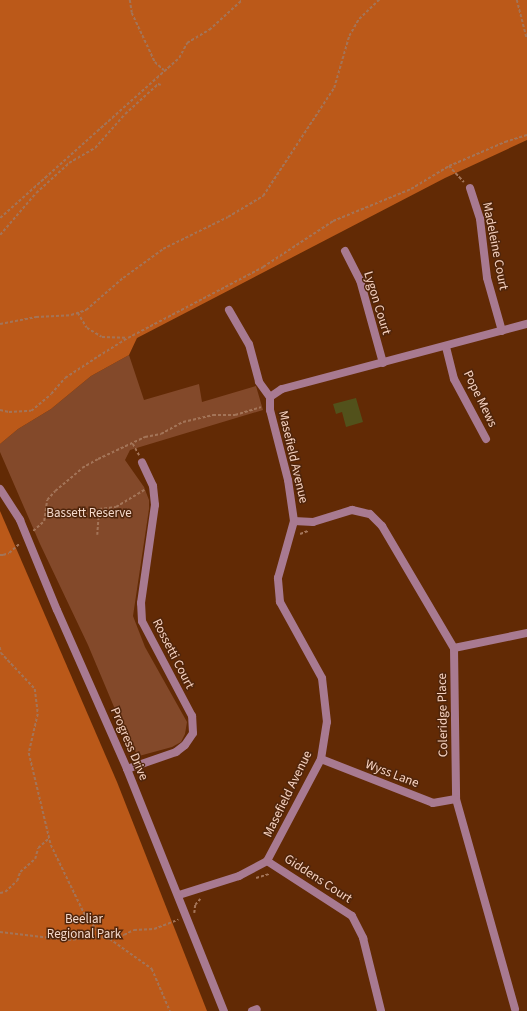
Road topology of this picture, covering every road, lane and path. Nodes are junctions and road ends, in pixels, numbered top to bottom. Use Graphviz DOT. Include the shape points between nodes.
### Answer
graph roads {
  1 [pos="130,0"];
  2 [pos="242,0"];
  3 [pos="379,0"];
  4 [pos="517,0"];
  5 [pos="527,39"];
  6 [pos="164,70"];
  7 [pos="161,85"];
  8 [pos="527,135"];
  9 [pos="449,166"];
  10 [pos="470,188"];
  11 [pos="0,218"];
  12 [pos="0,235"];
  13 [pos="346,251"];
  14 [pos="229,310"];
  15 [pos="78,313"];
  16 [pos="0,324"];
  17 [pos="527,324"];
  18 [pos="502,331"];
  19 [pos="128,338"];
  20 [pos="446,347"];
  21 [pos="383,363"];
  22 [pos="270,397"];
  23 [pos="270,406"];
  24 [pos="0,410"];
  25 [pos="486,439"];
  26 [pos="133,443"];
  27 [pos="142,462"];
  28 [pos="152,484"];
  29 [pos="0,489"];
  30 [pos="294,521"];
  31 [pos="312,530"];
  32 [pos="97,534"];
  33 [pos="27,537"];
  34 [pos="295,538"];
  35 [pos="0,555"];
  36 [pos="527,633"];
  37 [pos="0,647"];
  38 [pos="454,648"];
  39 [pos="321,759"];
  40 [pos="128,769"];
  41 [pos="456,799"];
  42 [pos="49,838"];
  43 [pos="267,860"];
  44 [pos="278,868"];
  45 [pos="255,878"];
  46 [pos="0,893"];
  47 [pos="179,895"];
  48 [pos="201,897"];
  49 [pos="187,917"];
  50 [pos="0,932"];
  51 [pos="102,937"];
  52 [pos="515,1009"];
  53 [pos="170,1011"];
  54 [pos="224,1011"];
  55 [pos="381,1011"];
  1 -- 6 [label="path" via="132,13 155,62"];
  2 -- 6 [label="path" via="209,30 187,43 179,58"];
  3 -- 15 [label="path" via="359,19 352,30 334,88 263,196 228,217 163,249 123,278 86,310"];
  4 -- 5 [label="path"];
  6 -- 11 [label="path"];
  7 -- 12 [label="path" via="158,84 125,114 95,148 68,163 36,193"];
  8 -- 9 [label="path"];
  9 -- 10 [label="path"];
  9 -- 19 [label="path" via="411,189 333,221 263,267"];
  10 -- 18 [label="street, Madeleine Court" via="480,219 487,278"];
  13 -- 21 [label="street, Lygon Court" via="360,280"];
  14 -- 22 [label="street" via="249,344 259,382"];
  15 -- 16 [label="path"];
  15 -- 19 [label="path" via="87,328 102,337"];
  17 -- 18 [label="street, Masefield Avenue"];
  18 -- 20 [label="street, Masefield Avenue"];
  19 -- 24 [label="path" via="65,378 31,411"];
  20 -- 21 [label="street, Masefield Avenue"];
  20 -- 25 [label="street, Pope Mews" via="454,379"];
  21 -- 22 [label="street, Masefield Avenue" via="282,389"];
  22 -- 23 [label="street, Masefield Avenue"];
  23 -- 26 [label="path" via="235,415 213,415 183,422 161,434 145,437"];
  23 -- 30 [label="street, Masefield Avenue" via="288,480"];
  26 -- 27 [label="path"];
  26 -- 33 [label="path" via="82,468 55,491 47,500 44,521"];
  27 -- 28 [label="street, Rossetti Court"];
  28 -- 32 [label="path" via="116,507 98,509"];
  28 -- 40 [label="street, Rossetti Court" via="155,505 140,603 141,613 145,630 192,716 192,733 185,745 176,752"];
  29 -- 33 [label="street, Progress Drive" via="20,520"];
  30 -- 38 [label="street, Coleridge Place" via="313,522 352,510 370,514 382,526"];
  30 -- 39 [label="street, Masefield Avenue" via="278,578 280,602 322,678 327,722"];
  31 -- 34 [label="path"];
  33 -- 35 [label="path" via="9,553"];
  33 -- 40 [label="street, Progress Drive"];
  36 -- 38 [label="street"];
  37 -- 42 [label="path" via="2,653 36,689 38,714 29,753"];
  38 -- 41 [label="street, Coleridge Place"];
  39 -- 41 [label="street, Wyss Lane" via="434,803"];
  39 -- 43 [label="street, Masefield Avenue"];
  40 -- 47 [label="street, Progress Drive"];
  41 -- 52 [label="street, Coleridge Place"];
  42 -- 46 [label="path" via="38,848 35,859 20,872 17,881 5,892"];
  42 -- 51 [label="path" via="84,913"];
  43 -- 44 [label="street, Giddens Court"];
  43 -- 47 [label="street" via="239,876"];
  44 -- 45 [label="path" via="274,874"];
  44 -- 55 [label="street, Giddens Court" via="352,916 363,938"];
  47 -- 49 [label="street, Progress Drive"];
  48 -- 49 [label="path" via="195,905 194,914"];
  49 -- 51 [label="path" via="154,929 134,930 124,935"];
  49 -- 54 [label="street, Progress Drive"];
  50 -- 51 [label="path" via="68,940"];
  51 -- 53 [label="path" via="110,939 152,969"];
}
